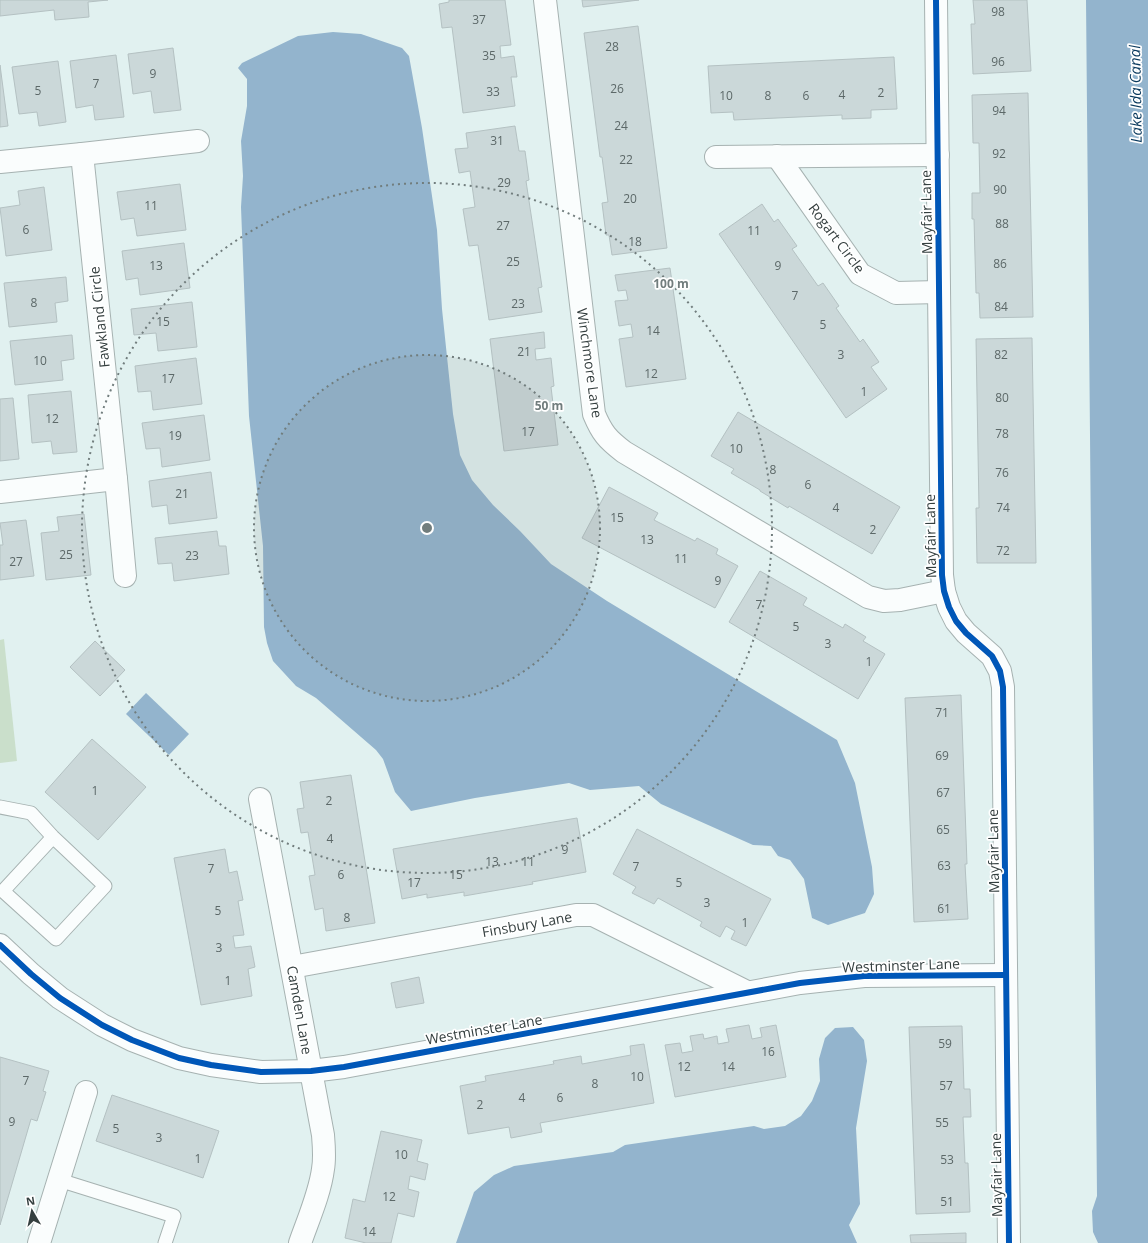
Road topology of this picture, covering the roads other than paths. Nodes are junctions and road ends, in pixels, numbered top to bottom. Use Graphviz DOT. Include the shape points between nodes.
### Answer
graph roads {
  1 [pos="545,0"];
  2 [pos="936,0"];
  3 [pos="198,141"];
  4 [pos="82,154"];
  5 [pos="938,155"];
  6 [pos="777,156"];
  7 [pos="716,157"];
  8 [pos="0,162"];
  9 [pos="939,292"];
  10 [pos="116,479"];
  11 [pos="0,492"];
  12 [pos="125,576"];
  13 [pos="944,591"];
  14 [pos="260,799"];
  15 [pos="0,807"];
  16 [pos="53,837"];
  17 [pos="0,945"];
  18 [pos="292,967"];
  19 [pos="1006,975"];
  20 [pos="747,992"];
  21 [pos="311,1071"];
  22 [pos="86,1092"];
  23 [pos="58,1180"];
  24 [pos="39,1243"];
  25 [pos="165,1243"];
  26 [pos="300,1243"];
  27 [pos="1009,1243"];
  1 -- 13 [label="street, Winchmore Lane" via="594,414 600,429 610,442 624,452 868,597 884,601 900,600"];
  2 -- 5 [label="street, Mayfair Lane"];
  3 -- 4 [label="street"];
  4 -- 8 [label="street"];
  4 -- 10 [label="street, Fawkland Circle"];
  5 -- 6 [label="street"];
  5 -- 9 [label="street, Mayfair Lane"];
  6 -- 7 [label="street"];
  6 -- 9 [label="street, Rogart Circle" via="860,274 896,293"];
  9 -- 13 [label="street, Mayfair Lane"];
  10 -- 11 [label="street"];
  10 -- 12 [label="street, Fawkland Circle"];
  13 -- 19 [label="street, Mayfair Lane" via="956,620 966,633 992,656 1000,671 1003,687"];
  14 -- 18 [label="street, Camden Lane"];
  15 -- 16 [label="lane" via="31,813"];
  16 -- 16 [label="lane" via="105,886 56,939 3,891"];
  17 -- 21 [label="street, Westminster Lane" via="60,998 102,1025 132,1040 179,1058 211,1065 261,1072"];
  18 -- 20 [label="street, Finsbury Lane" via="576,915 593,915"];
  18 -- 21 [label="street, Camden Lane"];
  19 -- 20 [label="street, Westminster Lane" via="864,976"];
  19 -- 27 [label="street, Mayfair Lane"];
  20 -- 21 [label="street, Westminster Lane"];
  21 -- 26 [label="street, Camden Lane" via="325,1153 319,1188"];
  22 -- 23 [label="street"];
  23 -- 24 [label="street"];
  23 -- 25 [label="lane" via="174,1216"];
}
